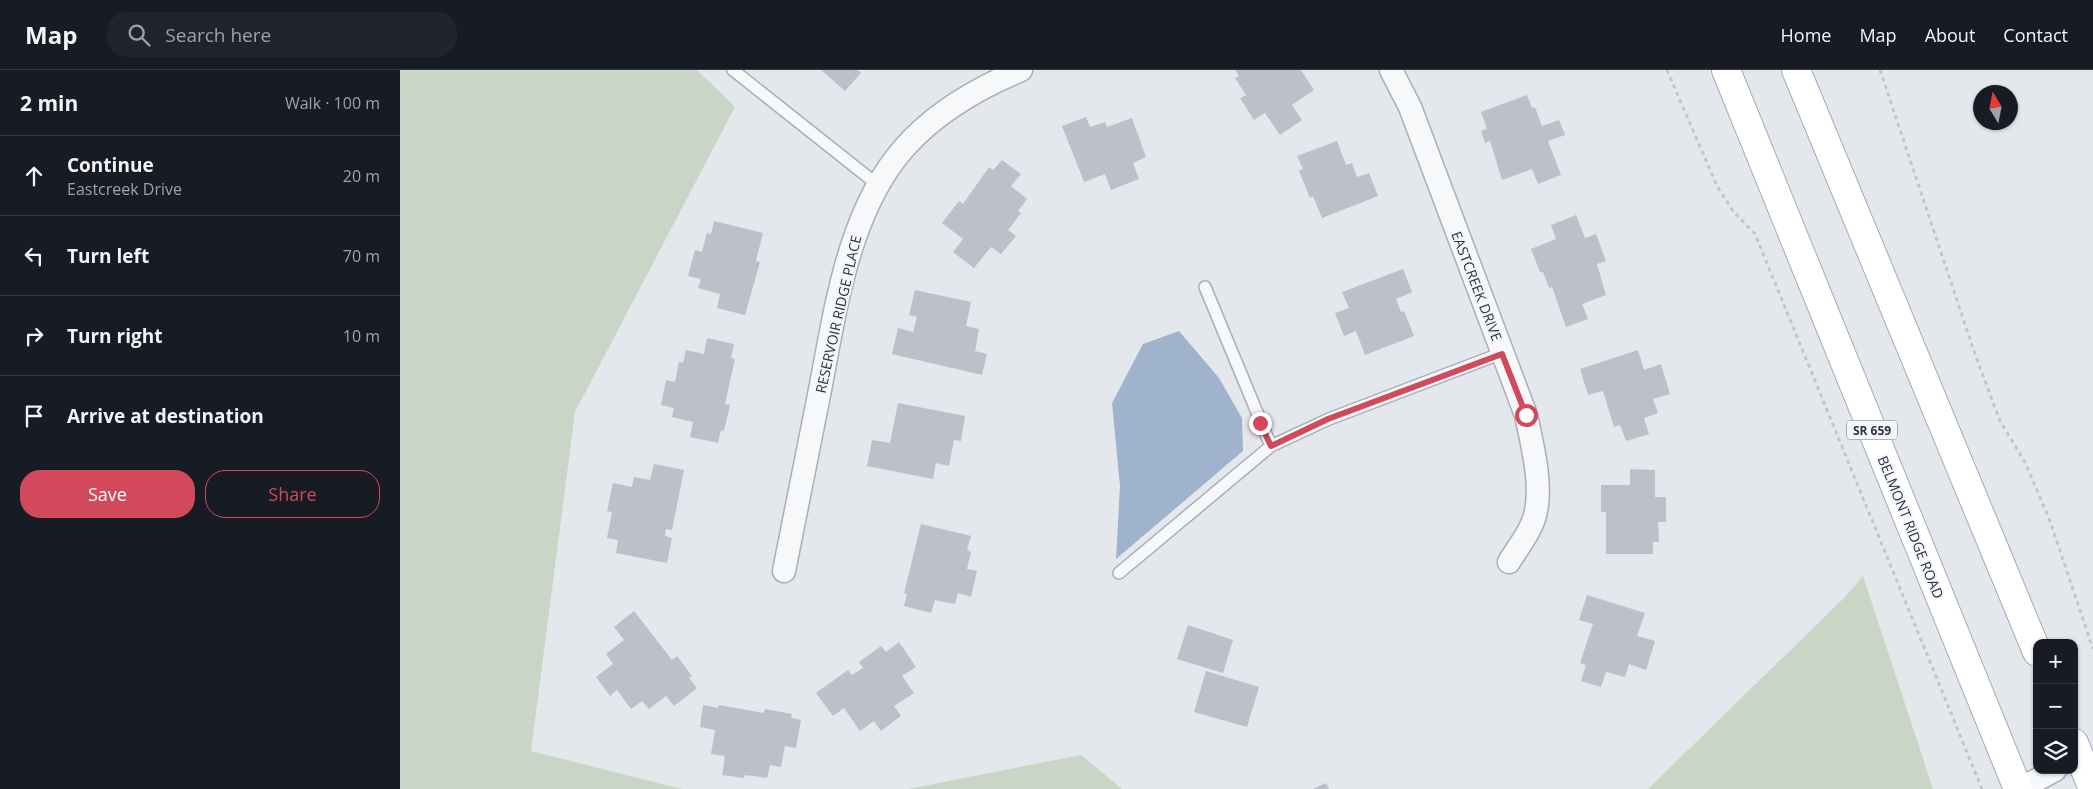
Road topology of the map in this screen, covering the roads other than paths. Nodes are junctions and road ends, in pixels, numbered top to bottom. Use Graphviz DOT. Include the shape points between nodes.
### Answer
graph roads {
  1 [pos="734,70"];
  2 [pos="1021,70"];
  3 [pos="1391,70"];
  4 [pos="1726,70"];
  5 [pos="1796,70"];
  6 [pos="878,185"];
  7 [pos="1205,288"];
  8 [pos="1502,354"];
  9 [pos="1271,446"];
  10 [pos="1508,562"];
  11 [pos="784,571"];
  12 [pos="1119,573"];
  13 [pos="2033,642"];
  14 [pos="2080,752"];
  15 [pos="2047,774"];
  16 [pos="2093,788"];
  17 [pos="2019,789"];
  1 -- 6 [label="lane"];
  2 -- 6 [label="street, RESERVOIR RIDGE PLACE" via="984,86 938,117 904,148"];
  3 -- 8 [label="street, EASTCREEK DRIVE" via="1410,107"];
  4 -- 17 [label="main road, BELMONT RIDGE ROAD / SR 659"];
  5 -- 13 [label="main road"];
  6 -- 11 [label="street, RESERVOIR RIDGE PLACE" via="849,254"];
  7 -- 9 [label="lane"];
  8 -- 9 [label="lane" via="1328,419"];
  8 -- 10 [label="street, EASTCREEK DRIVE" via="1526,415 1537,465 1536,511 1523,540"];
  9 -- 12 [label="lane"];
  14 -- 16 [label="main road"];
  15 -- 17 [label="street"];
}
